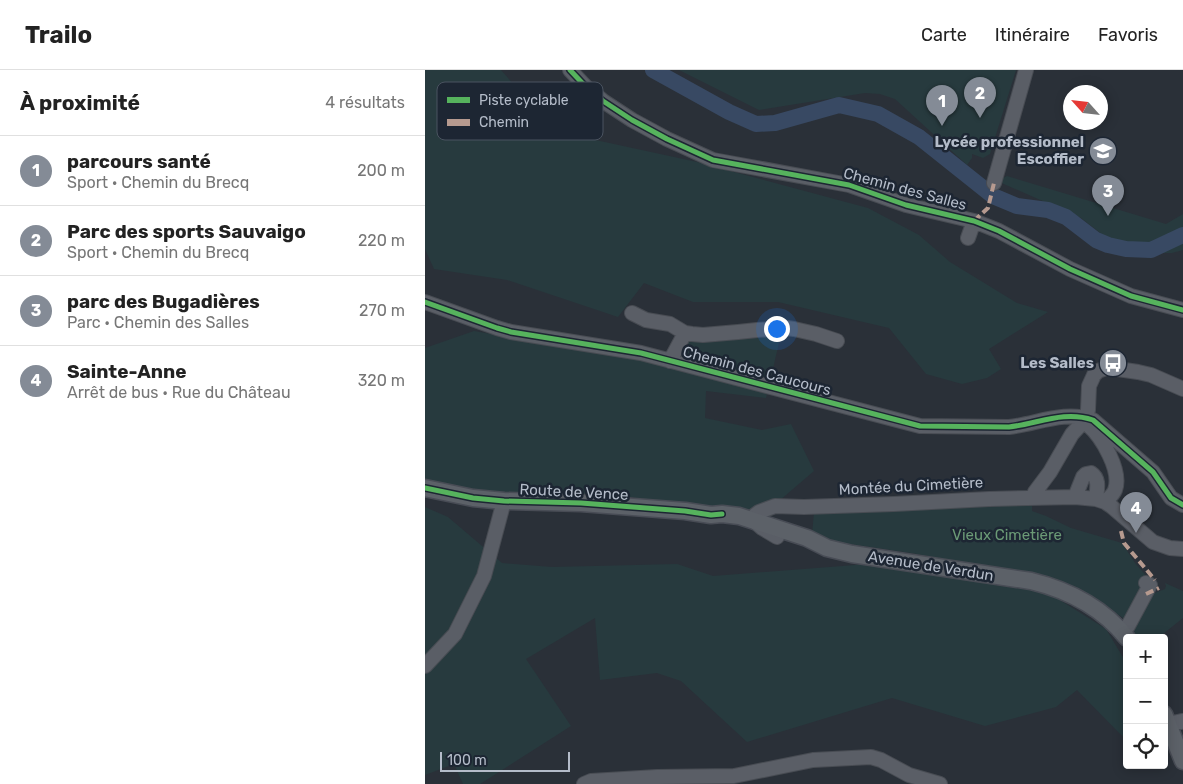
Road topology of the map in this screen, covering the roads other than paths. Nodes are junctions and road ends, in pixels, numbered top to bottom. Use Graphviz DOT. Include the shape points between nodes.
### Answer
graph roads {
  1 [pos="570,70"];
  2 [pos="1026,70"];
  3 [pos="581,82"];
  4 [pos="603,101"];
  5 [pos="994,183"];
  6 [pos="974,221"];
  7 [pos="968,238"];
  8 [pos="425,302"];
  9 [pos="1183,310"];
  10 [pos="632,313"];
  11 [pos="685,333"];
  12 [pos="837,341"];
  13 [pos="670,361"];
  14 [pos="1183,389"];
  15 [pos="1084,420"];
  16 [pos="425,488"];
  17 [pos="1075,497"];
  18 [pos="1033,498"];
  19 [pos="1101,500"];
  20 [pos="504,501"];
  21 [pos="1183,505"];
  22 [pos="720,517"];
  23 [pos="758,523"];
  24 [pos="777,537"];
  25 [pos="827,548"];
  26 [pos="1183,549"];
  27 [pos="1146,583"];
  28 [pos="1125,634"];
  29 [pos="1123,635"];
  30 [pos="425,666"];
  31 [pos="1176,720"];
  32 [pos="1183,761"];
  33 [pos="734,780"];
  34 [pos="584,784"];
  35 [pos="940,784"];
  1 -- 3 [label="street, Chemin des Salles"];
  2 -- 5 [label="street"];
  4 -- 6 [label="street, Chemin des Salles" via="667,139 713,160 849,185 906,205"];
  6 -- 7 [label="street"];
  6 -- 9 [label="street, Chemin des Salles" via="1131,296"];
  8 -- 13 [label="street, Chemin des Caucours" via="511,332 641,353"];
  10 -- 11 [label="street" via="646,320 670,324"];
  11 -- 12 [label="street" via="703,335 794,329"];
  11 -- 13 [label="street"];
  13 -- 15 [label="street, Chemin des Caucours" via="920,426 1009,428 1056,417"];
  14 -- 15 [label="street" via="1151,375 1106,368 1095,373 1091,381"];
  15 -- 18 [label="street"];
  15 -- 19 [label="street" via="1101,439 1114,467 1115,491 1112,496"];
  15 -- 21 [label="street" via="1093,420 1153,472 1171,498"];
  16 -- 20 [label="main road, Route de Vence"];
  17 -- 18 [label="street, Montée du Cimetière"];
  17 -- 19 [label="street, Montée du Cimetière"];
  17 -- 19 [label="street" via="1083,477 1091,473 1098,483"];
  18 -- 23 [label="street, Montée du Cimetière" via="791,507 779,510"];
  19 -- 26 [label="street" via="1153,542"];
  20 -- 22 [label="main road, Route de Vence" via="685,511"];
  20 -- 30 [label="street" via="484,576 455,634"];
  22 -- 23 [label="main road, Avenue de Verdun" via="739,516"];
  22 -- 24 [label="main road, Route de Vence"];
  23 -- 24 [label="street, Route de Vence"];
  23 -- 25 [label="main road, Avenue de Verdun" via="807,538"];
  24 -- 25 [label="main road, Route de Vence"];
  25 -- 29 [label="main road, Avenue de Verdun" via="1046,584 1089,604 1109,618"];
  27 -- 28 [label="street" via="1150,585"];
  31 -- 32 [label="main road"];
  33 -- 34 [label="street" via="657,777"];
  33 -- 35 [label="street" via="813,760 871,757"];
}
